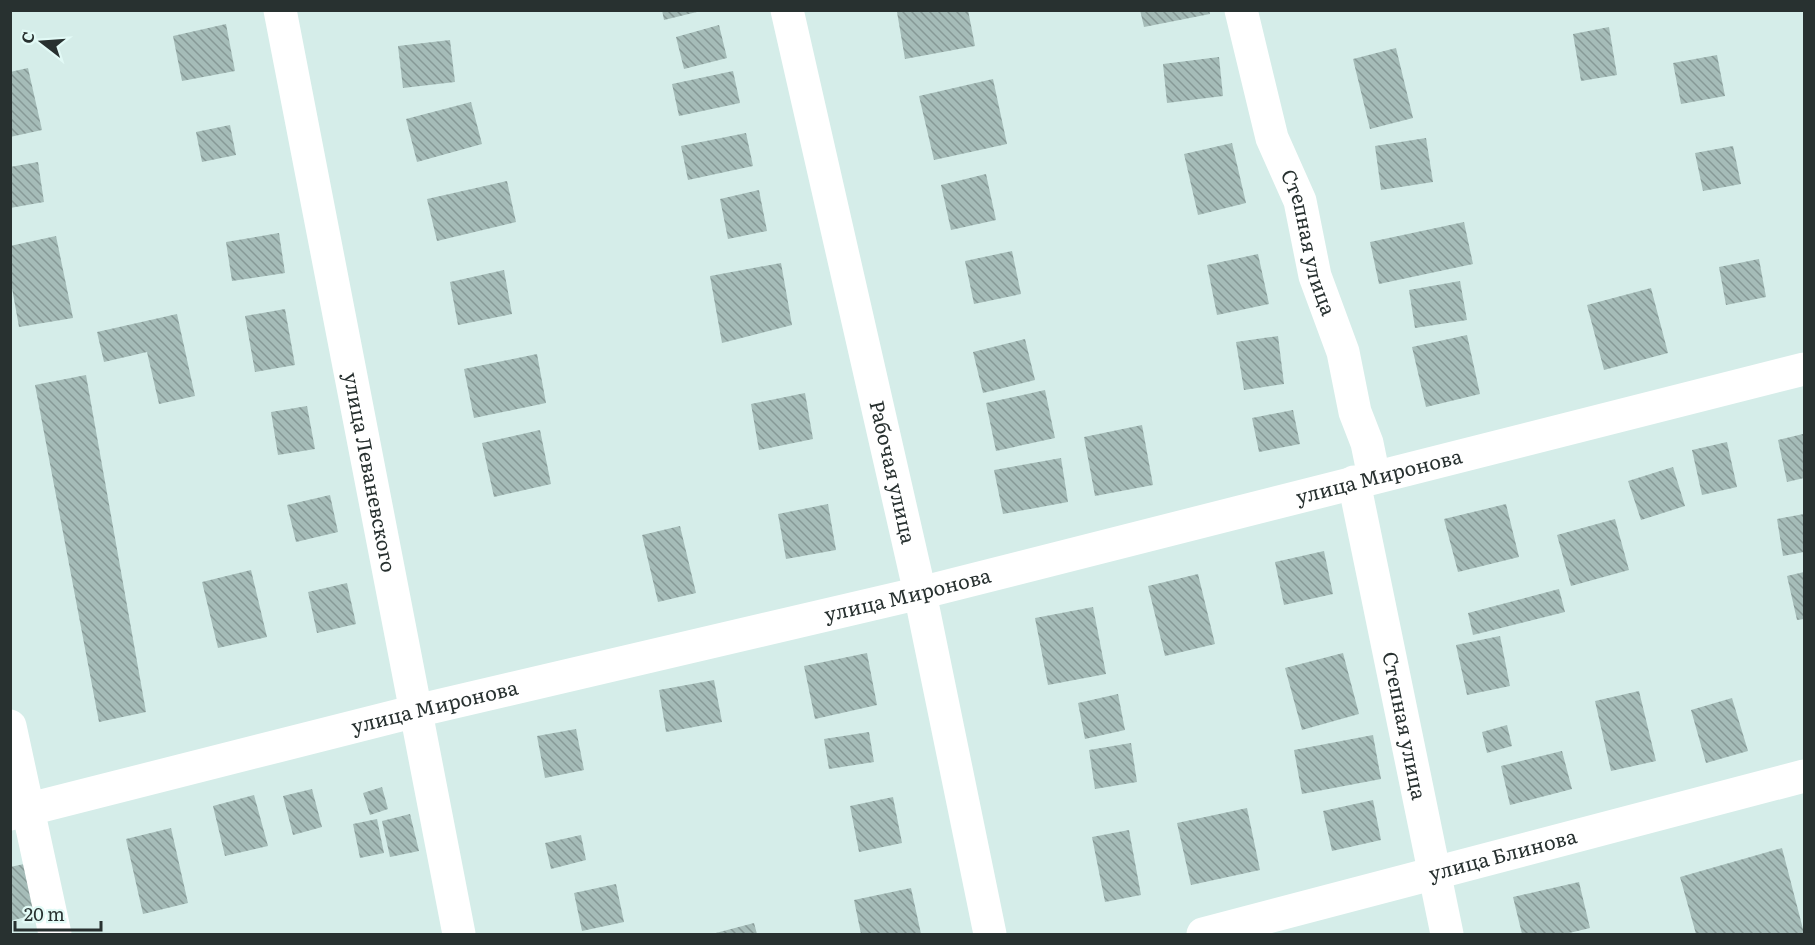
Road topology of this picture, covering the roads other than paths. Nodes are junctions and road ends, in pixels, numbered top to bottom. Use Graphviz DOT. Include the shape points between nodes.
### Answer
graph roads {
  1 [pos="280,10"];
  2 [pos="787,10"];
  3 [pos="1241,10"];
  4 [pos="1804,369"];
  5 [pos="1364,479"];
  6 [pos="920,592"];
  7 [pos="416,711"];
  8 [pos="10,726"];
  9 [pos="1804,776"];
  10 [pos="20,812"];
  11 [pos="1434,875"];
  12 [pos="55,934"];
  13 [pos="459,934"];
  14 [pos="990,934"];
  15 [pos="1203,934"];
  16 [pos="1447,934"];
  1 -- 7 [label="street, улица Леваневского"];
  2 -- 6 [label="street, Рабочая улица"];
  3 -- 5 [label="street, Степная улица" via="1272,138 1300,201 1315,276 1343,351 1355,412 1367,443"];
  4 -- 5 [label="street, улица Миронова"];
  5 -- 6 [label="street, улица Миронова"];
  5 -- 11 [label="street, Степная улица"];
  6 -- 7 [label="street, улица Миронова"];
  6 -- 14 [label="street, Рабочая улица"];
  7 -- 10 [label="street, улица Миронова"];
  7 -- 13 [label="street, улица Леваневского"];
  8 -- 10 [label="street"];
  9 -- 11 [label="street, улица Блинова"];
  10 -- 12 [label="street"];
  11 -- 15 [label="street, улица Блинова"];
  11 -- 16 [label="street, Степная улица"];
}
